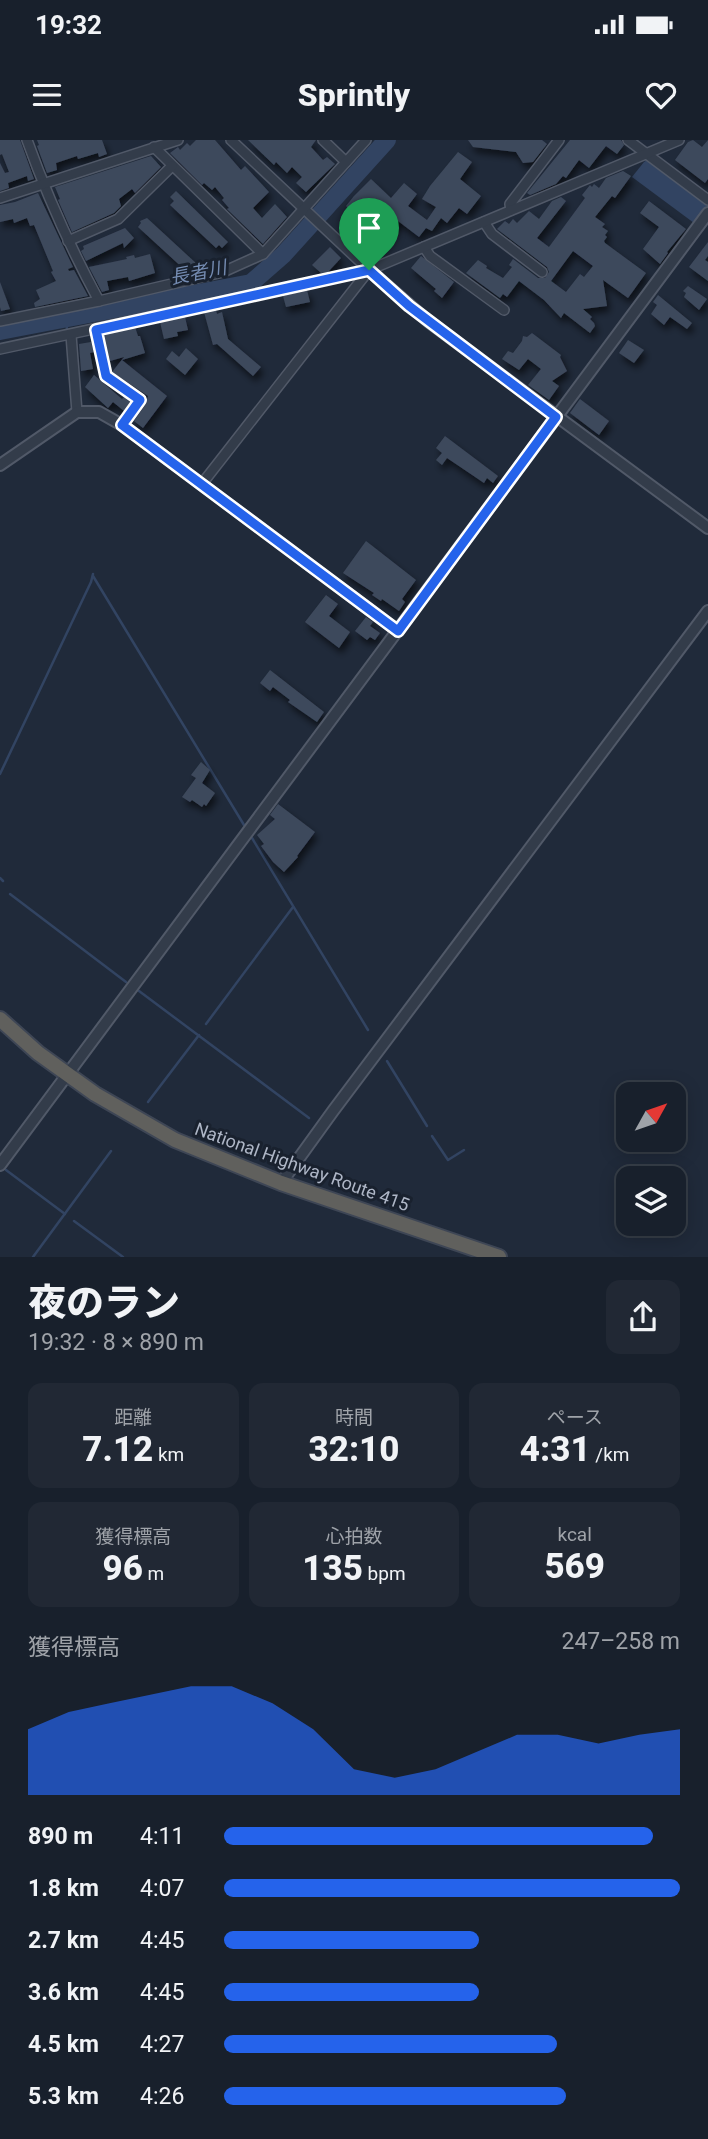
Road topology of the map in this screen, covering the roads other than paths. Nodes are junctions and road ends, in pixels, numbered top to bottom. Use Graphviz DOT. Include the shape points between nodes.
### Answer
graph roads {
  1 [pos="27,140"];
  2 [pos="178,140"];
  3 [pos="231,140"];
  4 [pos="323,140"];
  5 [pos="366,140"];
  6 [pos="559,140"];
  7 [pos="628,140"];
  8 [pos="679,140"];
  9 [pos="154,147"];
  10 [pos="646,154"];
  11 [pos="346,162"];
  12 [pos="173,166"];
  13 [pos="43,183"];
  14 [pos="0,198"];
  15 [pos="708,200"];
  16 [pos="304,210"];
  17 [pos="511,210"];
  18 [pos="708,213"];
  19 [pos="484,222"];
  20 [pos="68,241"];
  21 [pos="424,247"];
  22 [pos="263,254"];
  23 [pos="369,270"];
  24 [pos="542,272"];
  25 [pos="99,301"];
  26 [pos="504,310"];
  27 [pos="0,321"];
  28 [pos="96,330"];
  29 [pos="71,335"];
  30 [pos="0,349"];
  31 [pos="77,412"];
  32 [pos="556,417"];
  33 [pos="122,425"];
  34 [pos="0,465"];
  35 [pos="201,485"];
  36 [pos="708,528"];
  37 [pos="708,611"];
  38 [pos="398,631"];
  39 [pos="0,1019"];
  40 [pos="68,1075"];
  41 [pos="0,1165"];
  42 [pos="281,1183"];
  43 [pos="499,1257"];
  1 -- 13 [label="street"];
  2 -- 9 [label="street"];
  3 -- 16 [label="street"];
  4 -- 11 [label="street"];
  5 -- 11 [label="street"];
  6 -- 17 [label="street" via="510,204"];
  7 -- 10 [label="street"];
  8 -- 10 [label="street"];
  9 -- 12 [label="street"];
  9 -- 13 [label="street"];
  10 -- 15 [label="street"];
  10 -- 17 [label="street"];
  11 -- 16 [label="street"];
  12 -- 20 [label="street" via="118,219"];
  12 -- 22 [label="street"];
  13 -- 14 [label="street"];
  13 -- 20 [label="street"];
  16 -- 22 [label="street"];
  16 -- 23 [label="street"];
  17 -- 19 [label="street"];
  18 -- 32 [label="street"];
  19 -- 21 [label="street"];
  19 -- 24 [label="street" via="492,234"];
  20 -- 25 [label="street"];
  21 -- 23 [label="street"];
  21 -- 26 [label="street"];
  22 -- 25 [label="street" via="223,272"];
  23 -- 28 [label="street"];
  23 -- 32 [label="street" via="409,306"];
  23 -- 35 [label="street"];
  25 -- 27 [label="street"];
  28 -- 29 [label="street"];
  28 -- 33 [label="street" via="106,376 140,400"];
  29 -- 30 [label="street"];
  29 -- 31 [label="street"];
  31 -- 33 [label="street" via="99,412"];
  31 -- 34 [label="street"];
  32 -- 36 [label="street"];
  32 -- 38 [label="street"];
  33 -- 35 [label="street"];
  35 -- 38 [label="street"];
  37 -- 42 [label="street"];
  38 -- 40 [label="street"];
  39 -- 40 [label="highway, National Highway Route 415"];
  40 -- 41 [label="street"];
  40 -- 42 [label="highway, National Highway Route 415" via="175,1140"];
  42 -- 43 [label="highway, National Highway Route 415"];
}
